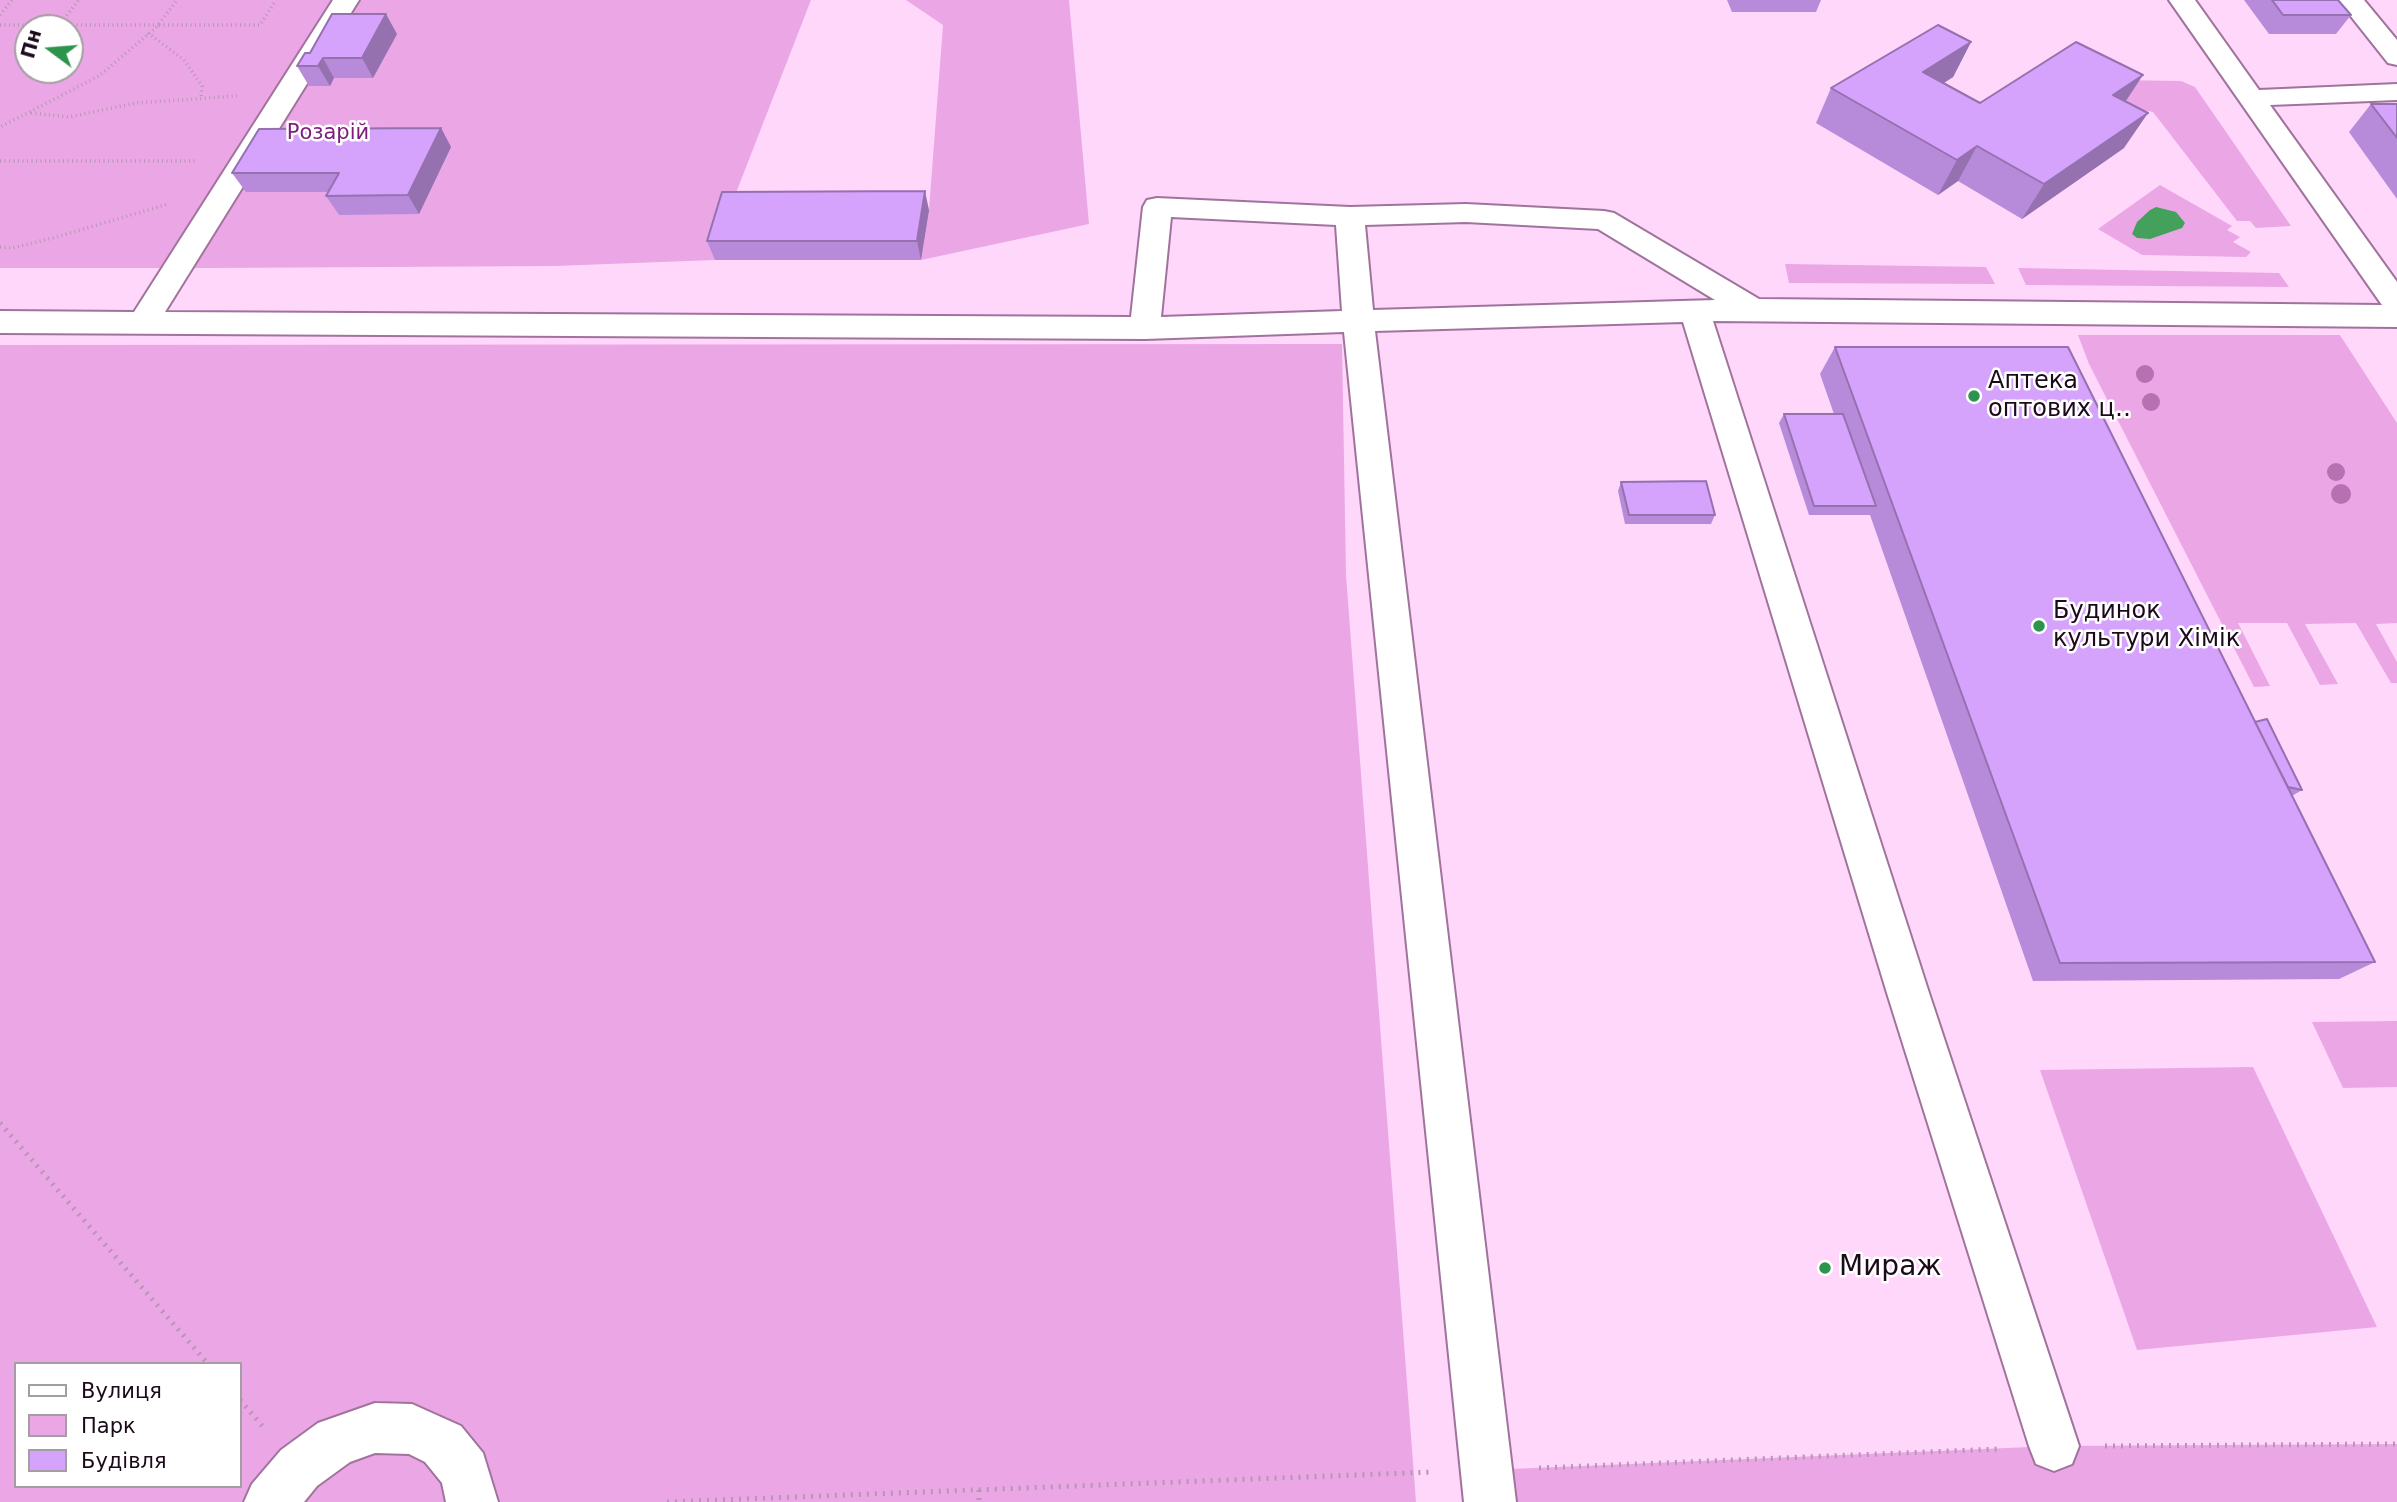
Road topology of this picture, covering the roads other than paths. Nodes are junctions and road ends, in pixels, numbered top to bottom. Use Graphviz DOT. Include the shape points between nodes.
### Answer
graph roads {
  1 [pos="346,0"];
  2 [pos="2182,0"];
  3 [pos="2351,0"];
  4 [pos="2397,57"];
  5 [pos="2397,92"];
  6 [pos="2250,98"];
  7 [pos="1350,216"];
  8 [pos="2397,304"];
  9 [pos="1753,309"];
  10 [pos="1695,312"];
  11 [pos="2397,316"];
  12 [pos="145,320"];
  13 [pos="1358,321"];
  14 [pos="0,322"];
  15 [pos="1145,328"];
  16 [pos="2054,1446"];
  17 [pos="1488,1486"];
  18 [pos="270,1502"];
  19 [pos="472,1502"];
  1 -- 12 [label="street"];
  2 -- 6 [label="street"];
  3 -- 4 [label="street"];
  5 -- 6 [label="street"];
  6 -- 8 [label="street"];
  7 -- 9 [label="street" via="1466,213 1604,220"];
  7 -- 13 [label="street"];
  7 -- 15 [label="street" via="1157,207"];
  9 -- 10 [label="street"];
  9 -- 11 [label="street"];
  10 -- 13 [label="street"];
  10 -- 16 [label="street"];
  12 -- 14 [label="street"];
  12 -- 15 [label="street"];
  13 -- 15 [label="street"];
  13 -- 17 [label="street"];
  18 -- 19 [label="street" via="299,1468 336,1441 375,1428 412,1429 443,1444 465,1472"];
}
